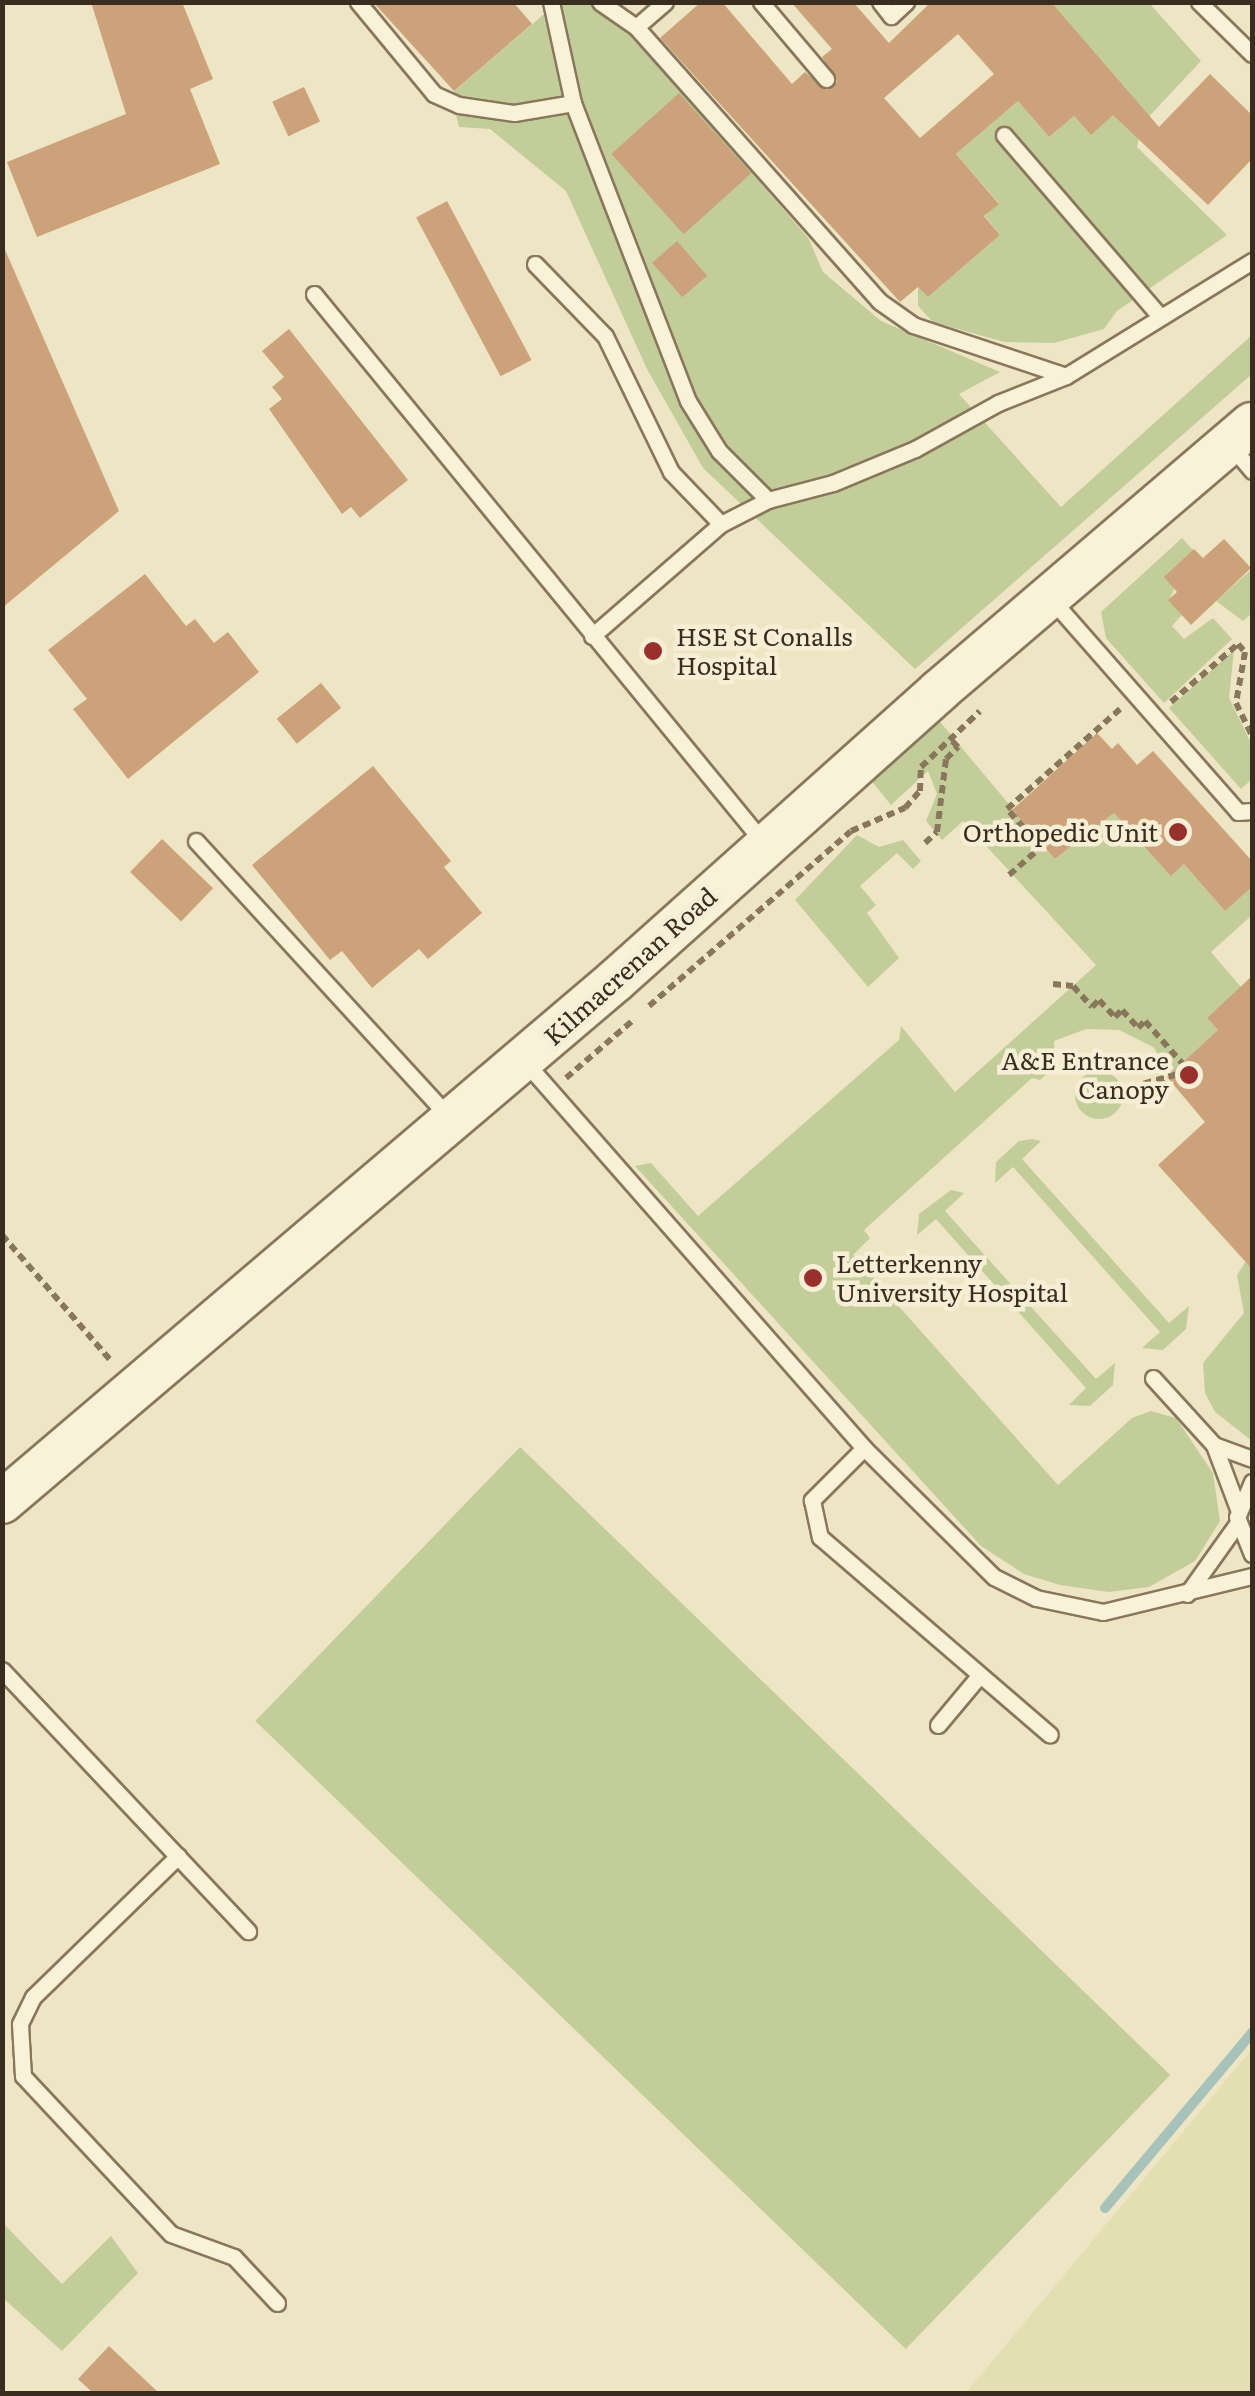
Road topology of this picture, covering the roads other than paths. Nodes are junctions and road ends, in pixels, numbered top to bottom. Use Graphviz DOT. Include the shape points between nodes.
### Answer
graph roads {
  1 [pos="358,2"];
  2 [pos="551,2"];
  3 [pos="600,2"];
  4 [pos="665,2"];
  5 [pos="880,2"];
  6 [pos="906,2"];
  7 [pos="1199,2"];
  8 [pos="765,4"];
  9 [pos="636,27"];
  10 [pos="1252,54"];
  11 [pos="826,79"];
  12 [pos="573,103"];
  13 [pos="1004,135"];
  14 [pos="1252,261"];
  15 [pos="536,264"];
  16 [pos="314,294"];
  17 [pos="1158,315"];
  18 [pos="1066,376"];
  19 [pos="1245,446"];
  20 [pos="768,500"];
  21 [pos="722,524"];
  22 [pos="1049,596"];
  23 [pos="592,636"];
  24 [pos="1252,811"];
  25 [pos="196,841"];
  26 [pos="765,845"];
  27 [pos="524,1060"];
  28 [pos="452,1120"];
  29 [pos="1153,1378"];
  30 [pos="1214,1445"];
  31 [pos="864,1448"];
  32 [pos="1252,1459"];
  33 [pos="1252,1482"];
  34 [pos="2,1502"];
  35 [pos="1238,1517"];
  36 [pos="1252,1554"];
  37 [pos="1252,1576"];
  38 [pos="1187,1594"];
  39 [pos="2,1670"];
  40 [pos="979,1676"];
  41 [pos="938,1725"];
  42 [pos="1050,1736"];
  43 [pos="178,1856"];
  44 [pos="248,1930"];
  45 [pos="277,2303"];
  1 -- 12 [label="lane" via="434,94 458,106 514,113"];
  2 -- 12 [label="lane"];
  3 -- 9 [label="lane"];
  4 -- 9 [label="lane"];
  5 -- 6 [label="lane" via="891,16"];
  7 -- 10 [label="lane"];
  8 -- 11 [label="lane"];
  9 -- 18 [label="lane" via="802,223 878,301 944,337"];
  12 -- 20 [label="lane" via="688,401 719,451"];
  13 -- 17 [label="lane"];
  14 -- 17 [label="lane"];
  15 -- 21 [label="lane" via="604,336 671,472"];
  16 -- 23 [label="lane"];
  17 -- 18 [label="lane"];
  18 -- 20 [label="lane" via="998,403 916,449"];
  19 -- 22 [label="main road, Kilmacrenan Road"];
  20 -- 21 [label="lane"];
  21 -- 23 [label="lane"];
  22 -- 24 [label="lane" via="1238,812"];
  22 -- 26 [label="main road, Kilmacrenan Road"];
  23 -- 26 [label="lane"];
  25 -- 28 [label="lane"];
  26 -- 27 [label="main road, Kilmacrenan Road"];
  27 -- 28 [label="main road, Kilmacrenan Road"];
  27 -- 31 [label="lane"];
  28 -- 34 [label="main road, Kilmacrenan Road"];
  29 -- 30 [label="lane"];
  30 -- 32 [label="lane"];
  30 -- 35 [label="lane"];
  31 -- 38 [label="lane" via="962,1551 1012,1588 1103,1612"];
  31 -- 40 [label="lane" via="818,1490 813,1526 830,1549"];
  33 -- 35 [label="lane"];
  35 -- 36 [label="lane"];
  35 -- 38 [label="lane"];
  37 -- 38 [label="lane"];
  39 -- 43 [label="lane"];
  40 -- 41 [label="lane"];
  40 -- 42 [label="lane"];
  43 -- 44 [label="lane"];
  43 -- 45 [label="lane" via="34,1997 20,2024 23,2076 172,2234 234,2257"];
}
